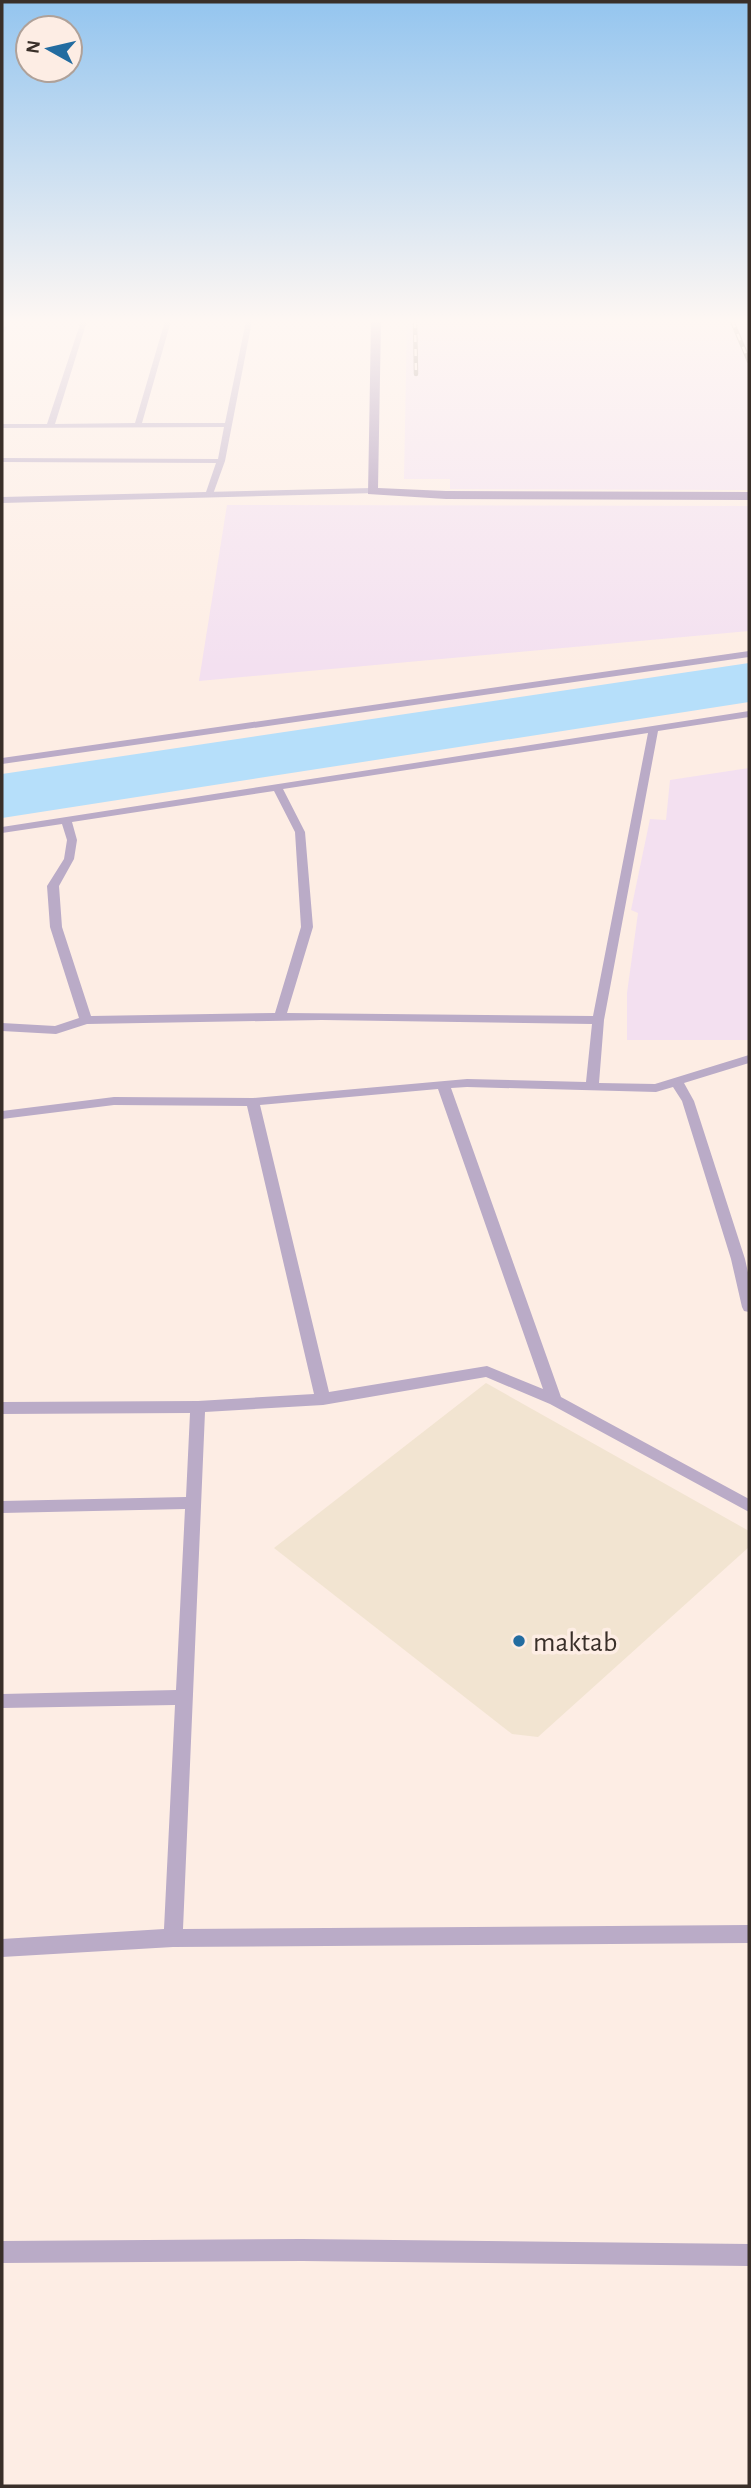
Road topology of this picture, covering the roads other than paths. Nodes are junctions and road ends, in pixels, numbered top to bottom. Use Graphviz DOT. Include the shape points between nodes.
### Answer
graph roads {
  1 [pos="226,437"];
  2 [pos="373,437"];
  3 [pos="2,460"];
  4 [pos="221,461"];
  5 [pos="372,491"];
  6 [pos="209,495"];
  7 [pos="749,496"];
  8 [pos="2,500"];
  9 [pos="749,654"];
  10 [pos="749,714"];
  11 [pos="654,727"];
  12 [pos="2,761"];
  13 [pos="277,787"];
  14 [pos="66,820"];
  15 [pos="2,830"];
  16 [pos="280,1017"];
  17 [pos="86,1020"];
  18 [pos="598,1020"];
  19 [pos="2,1027"];
  20 [pos="749,1059"];
  21 [pos="676,1081"];
  22 [pos="443,1085"];
  23 [pos="592,1086"];
  24 [pos="253,1102"];
  25 [pos="2,1115"];
  26 [pos="749,1307"];
  27 [pos="323,1399"];
  28 [pos="555,1400"];
  29 [pos="198,1407"];
  30 [pos="2,1408"];
  31 [pos="194,1503"];
  32 [pos="749,1506"];
  33 [pos="2,1507"];
  34 [pos="186,1697"];
  35 [pos="2,1701"];
  36 [pos="749,1934"];
  37 [pos="173,1938"];
  38 [pos="2,1948"];
  39 [pos="2,2252"];
  40 [pos="749,2255"];
  1 -- 4 [label="street"];
  2 -- 5 [label="main road"];
  3 -- 4 [label="street"];
  4 -- 6 [label="street"];
  5 -- 6 [label="street"];
  5 -- 7 [label="main road"];
  6 -- 8 [label="street"];
  9 -- 12 [label="street"];
  10 -- 11 [label="street"];
  11 -- 13 [label="street"];
  11 -- 18 [label="street"];
  13 -- 14 [label="street"];
  13 -- 16 [label="street" via="300,832 307,927"];
  14 -- 15 [label="street"];
  14 -- 17 [label="street" via="72,840 69,859 53,886 56,927"];
  16 -- 17 [label="street"];
  16 -- 18 [label="street"];
  17 -- 19 [label="street" via="56,1030"];
  18 -- 23 [label="street"];
  20 -- 21 [label="street"];
  21 -- 23 [label="street" via="656,1088"];
  21 -- 26 [label="street" via="688,1101"];
  22 -- 23 [label="street"];
  22 -- 24 [label="street"];
  22 -- 28 [label="street"];
  24 -- 25 [label="street" via="114,1101"];
  24 -- 27 [label="street"];
  27 -- 28 [label="street" via="487,1371"];
  27 -- 29 [label="street"];
  28 -- 32 [label="street"];
  29 -- 30 [label="street"];
  29 -- 31 [label="street"];
  31 -- 33 [label="street"];
  31 -- 34 [label="street"];
  34 -- 35 [label="street"];
  34 -- 37 [label="street"];
  36 -- 37 [label="street"];
  37 -- 38 [label="street"];
  39 -- 40 [label="street"];
}
